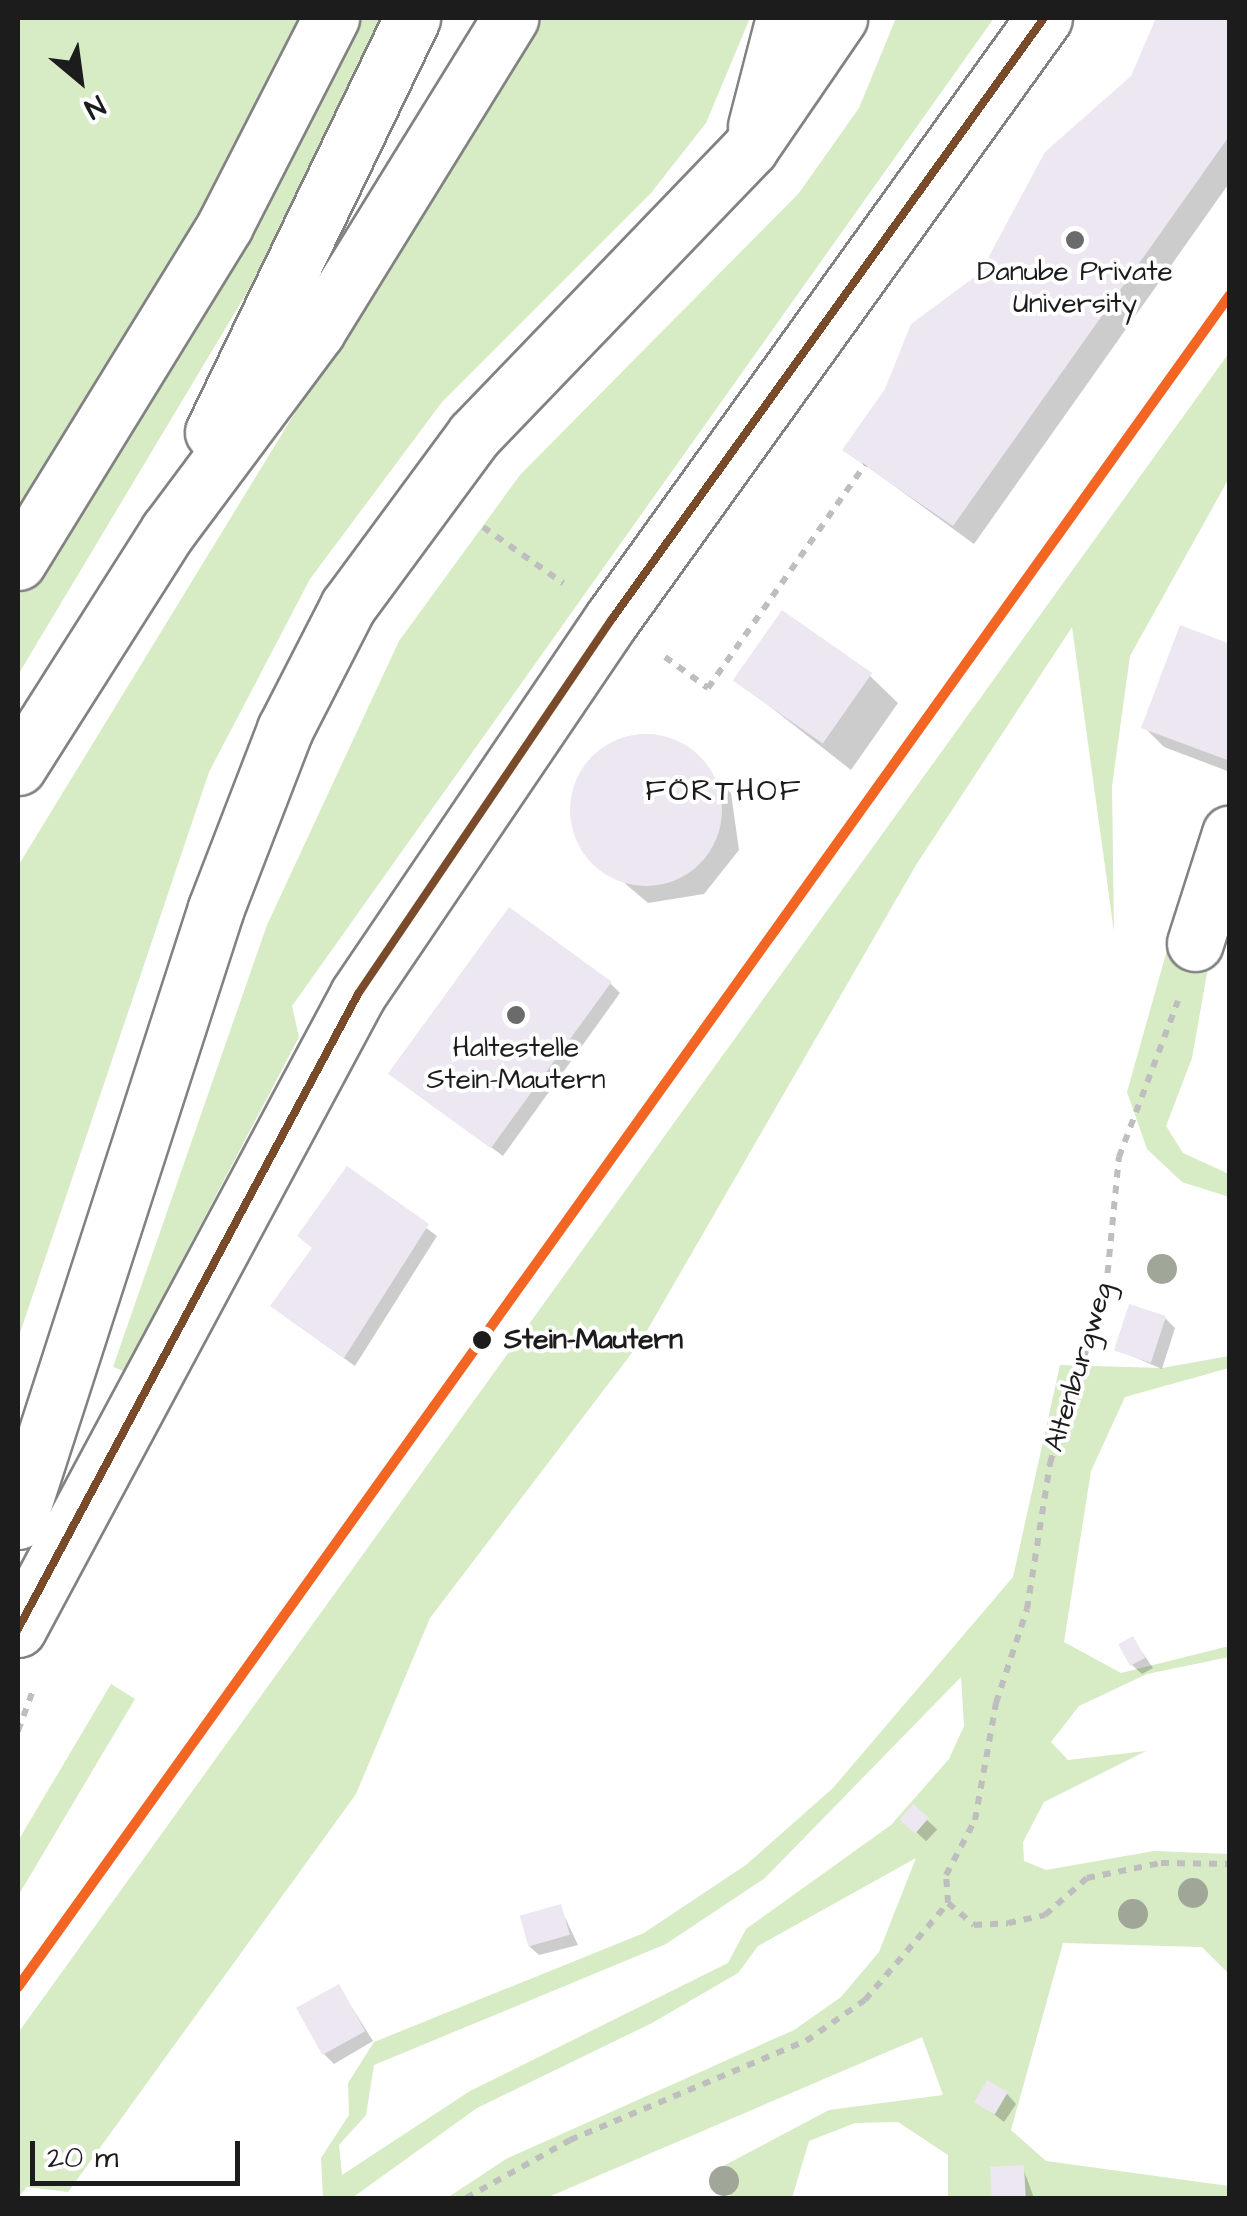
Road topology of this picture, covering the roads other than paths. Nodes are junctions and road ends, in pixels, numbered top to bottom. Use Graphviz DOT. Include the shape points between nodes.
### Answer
graph roads {
  1 [pos="331,18"];
  2 [pos="412,18"];
  3 [pos="510,18"];
  4 [pos="784,18"];
  5 [pos="839,18"];
  6 [pos="1044,18"];
  7 [pos="750,148"];
  8 [pos="168,531"];
  9 [pos="18,562"];
  10 [pos="18,767"];
  11 [pos="1230,834"];
  12 [pos="1196,943"];
  13 [pos="18,1521"];
  14 [pos="18,1629"];
  1 -- 9 [label="street" via="225,225"];
  2 -- 8 [label="street"];
  3 -- 8 [label="street" via="317,331"];
  4 -- 7 [label="street"];
  5 -- 7 [label="street"];
  6 -- 14 [label="street" via="612,619 358,994"];
  7 -- 13 [label="street" via="474,435 348,606 285,730 216,908"];
  8 -- 10 [label="street"];
  11 -- 12 [label="street"];
}
